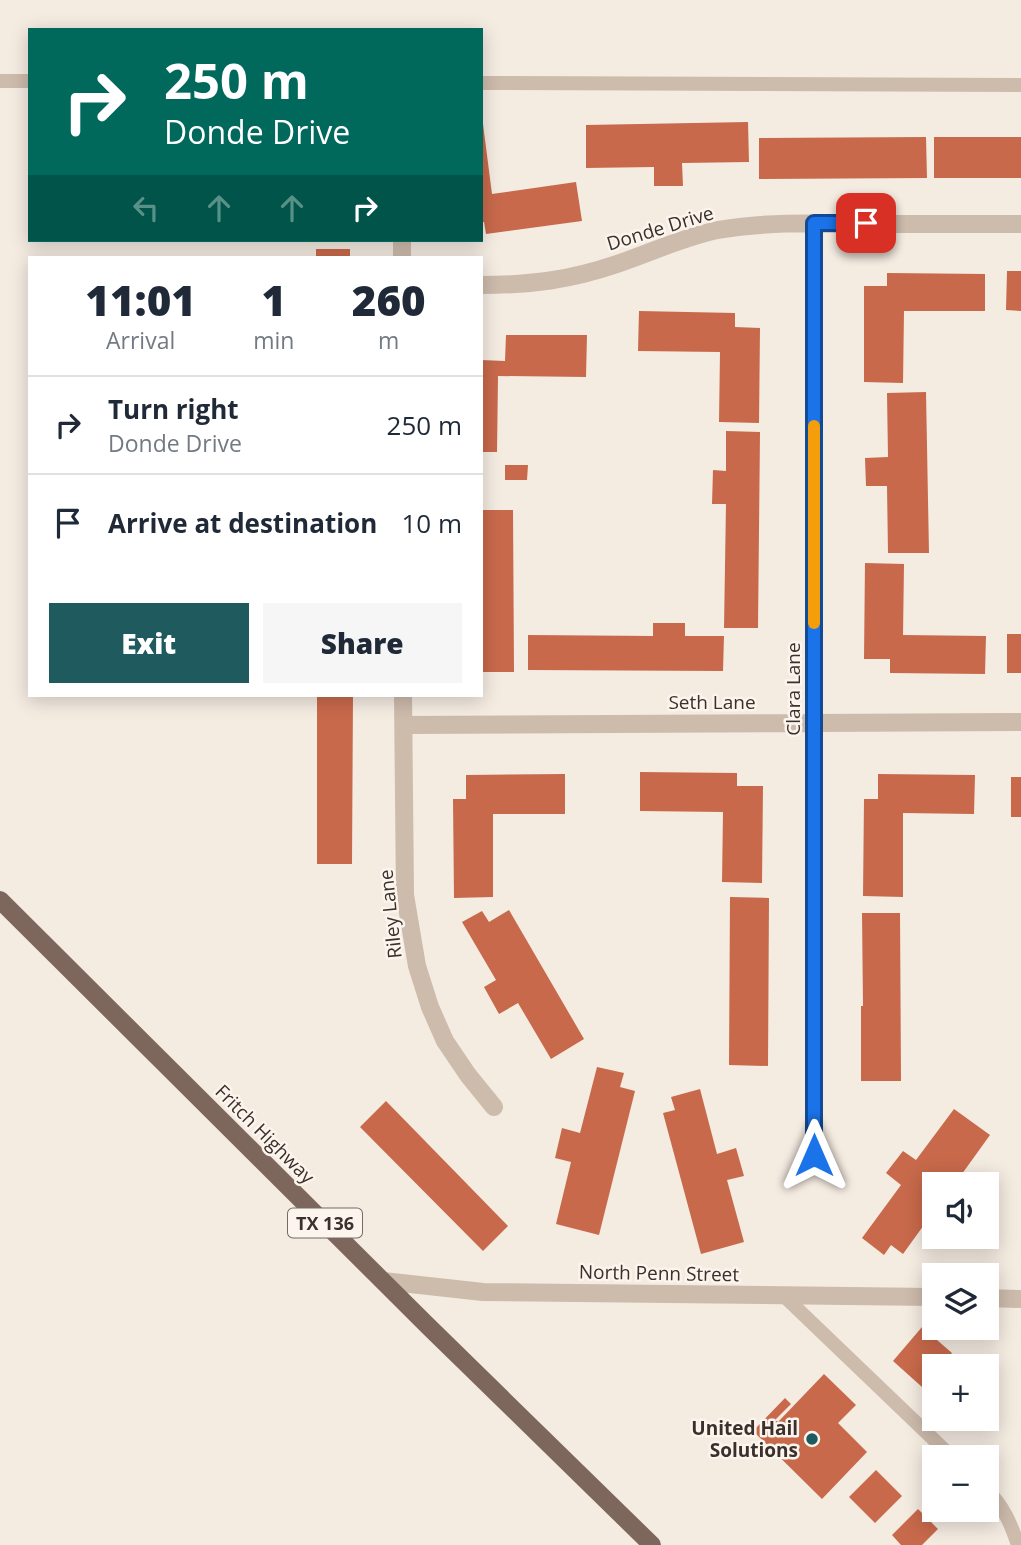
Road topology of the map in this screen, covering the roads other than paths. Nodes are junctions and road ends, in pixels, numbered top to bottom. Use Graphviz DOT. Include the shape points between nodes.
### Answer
graph roads {
  1 [pos="0,81"];
  2 [pos="28,81"];
  3 [pos="483,83"];
  4 [pos="1021,85"];
  5 [pos="814,223"];
  6 [pos="1021,224"];
  7 [pos="483,285"];
  8 [pos="403,697"];
  9 [pos="1021,722"];
  10 [pos="814,723"];
  11 [pos="404,725"];
  12 [pos="0,900"];
  13 [pos="494,1107"];
  14 [pos="814,1155"];
  15 [pos="383,1281"];
  16 [pos="784,1296"];
  17 [pos="922,1297"];
  18 [pos="999,1298"];
  19 [pos="1021,1298"];
  20 [pos="939,1445"];
  21 [pos="999,1503"];
  22 [pos="652,1545"];
  23 [pos="1018,1545"];
  1 -- 2 [label="lane"];
  3 -- 4 [label="lane"];
  5 -- 6 [label="street, Donde Drive"];
  5 -- 7 [label="street, Donde Drive" via="717,231 577,276"];
  5 -- 10 [label="street, Clara Lane"];
  8 -- 11 [label="street, Riley Lane"];
  9 -- 10 [label="street, Seth Lane"];
  10 -- 11 [label="street, Seth Lane"];
  10 -- 14 [label="street, Clara Lane"];
  11 -- 13 [label="street, Riley Lane" via="405,895 416,966 446,1041"];
  12 -- 15 [label="main road, Fritch Highway / TX 136"];
  15 -- 16 [label="street, North Penn Street" via="483,1292"];
  15 -- 22 [label="main road, Fritch Highway / TX 136"];
  16 -- 17 [label="street, North Penn Street"];
  16 -- 20 [label="lane"];
  18 -- 19 [label="street"];
  21 -- 23 [label="lane"];
}
